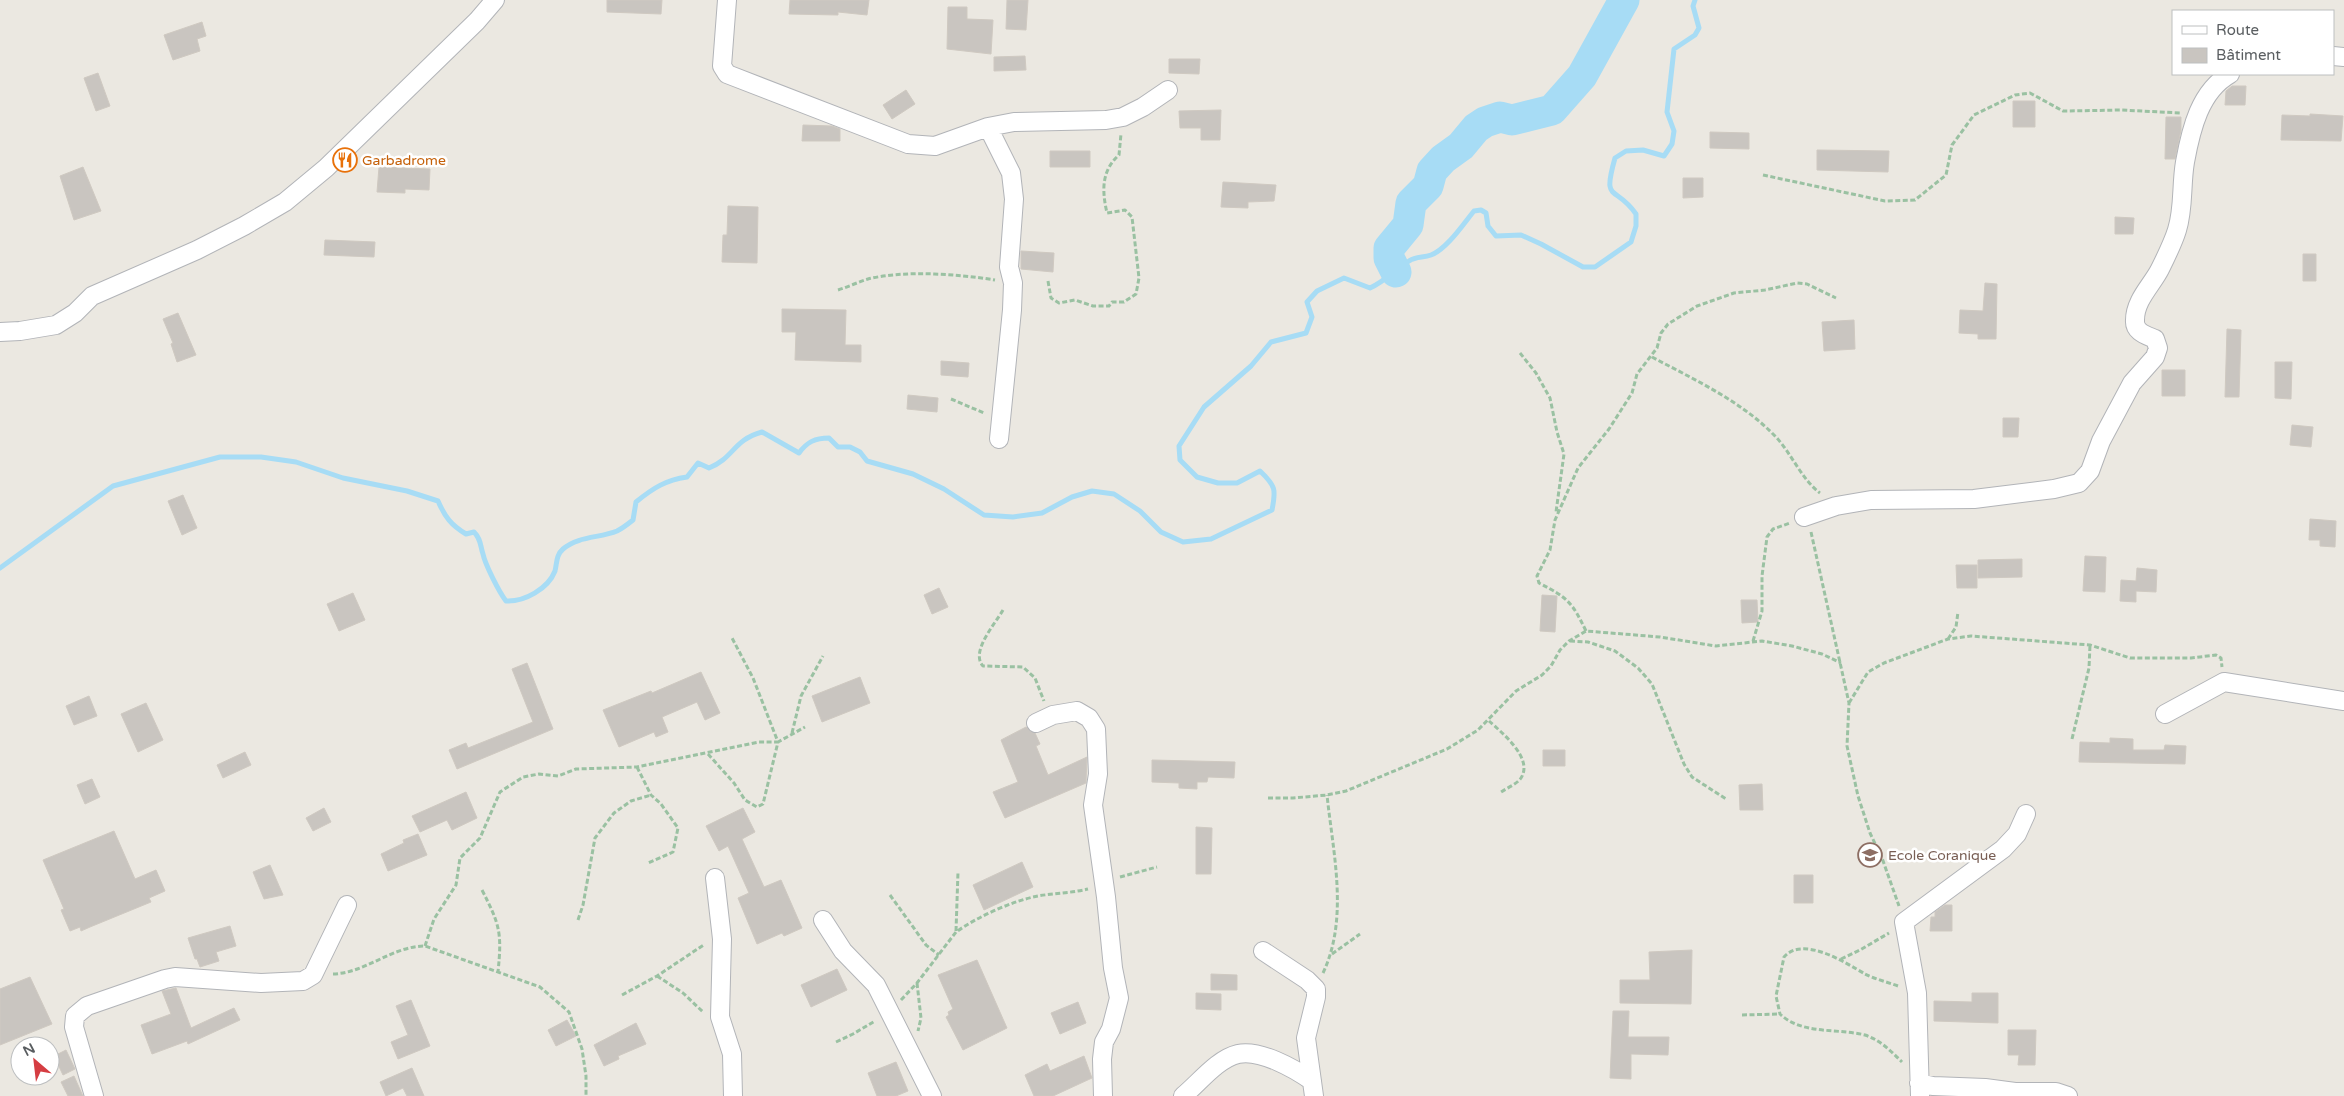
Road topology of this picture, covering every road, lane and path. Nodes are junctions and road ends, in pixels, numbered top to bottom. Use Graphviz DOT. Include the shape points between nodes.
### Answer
graph roads {
  1 [pos="495,0"];
  2 [pos="728,0"];
  3 [pos="2228,75"];
  4 [pos="1168,90"];
  5 [pos="2197,114"];
  6 [pos="1123,117"];
  7 [pos="988,127"];
  8 [pos="1763,175"];
  9 [pos="1048,281"];
  10 [pos="1013,283"];
  11 [pos="838,290"];
  12 [pos="1836,298"];
  13 [pos="0,332"];
  14 [pos="1520,353"];
  15 [pos="1652,357"];
  16 [pos="951,399"];
  17 [pos="989,414"];
  18 [pos="999,439"];
  19 [pos="1836,506"];
  20 [pos="1804,517"];
  21 [pos="1555,520"];
  22 [pos="1003,610"];
  23 [pos="1958,612"];
  24 [pos="1586,632"];
  25 [pos="731,636"];
  26 [pos="1948,640"];
  27 [pos="1569,641"];
  28 [pos="1753,641"];
  29 [pos="2090,645"];
  30 [pos="823,656"];
  31 [pos="1842,663"];
  32 [pos="2224,682"];
  33 [pos="2344,701"];
  34 [pos="1849,703"];
  35 [pos="2165,714"];
  36 [pos="1053,715"];
  37 [pos="1489,721"];
  38 [pos="1036,724"];
  39 [pos="804,727"];
  40 [pos="792,734"];
  41 [pos="2072,739"];
  42 [pos="778,742"];
  43 [pos="708,754"];
  44 [pos="637,767"];
  45 [pos="1501,792"];
  46 [pos="652,794"];
  47 [pos="1327,795"];
  48 [pos="1268,798"];
  49 [pos="1726,799"];
  50 [pos="2026,814"];
  51 [pos="648,864"];
  52 [pos="958,872"];
  53 [pos="715,878"];
  54 [pos="482,890"];
  55 [pos="1062,894"];
  56 [pos="890,895"];
  57 [pos="347,905"];
  58 [pos="578,920"];
  59 [pos="823,920"];
  60 [pos="1904,922"];
  61 [pos="956,932"];
  62 [pos="1360,934"];
  63 [pos="722,939"];
  64 [pos="425,946"];
  65 [pos="1262,951"];
  66 [pos="1332,954"];
  67 [pos="939,955"];
  68 [pos="1840,959"];
  69 [pos="498,972"];
  70 [pos="313,975"];
  71 [pos="657,976"];
  72 [pos="917,982"];
  73 [pos="1316,989"];
  74 [pos="1917,993"];
  75 [pos="622,994"];
  76 [pos="890,1010"];
  77 [pos="1780,1014"];
  78 [pos="1742,1015"];
  79 [pos="720,1017"];
  80 [pos="836,1042"];
  81 [pos="908,1051"];
  82 [pos="1313,1089"];
  83 [pos="1919,1090"];
  84 [pos="94,1096"];
  85 [pos="586,1096"];
  86 [pos="732,1096"];
  87 [pos="932,1096"];
  88 [pos="1103,1096"];
  89 [pos="1183,1096"];
  90 [pos="2068,1096"];
  1 -- 13 [label="street" via="326,168 284,202 197,250 92,296 56,325"];
  2 -- 7 [label="street" via="722,66 727,74 908,144 935,146"];
  3 -- 5 [label="street" via="2208,92"];
  4 -- 6 [label="street"];
  5 -- 8 [label="path" via="2063,111 2030,93 2016,95 1974,115 1952,145 1946,175 1916,200 1885,201"];
  5 -- 19 [label="street" via="2185,163 2177,230 2160,270 2140,300 2134,318 2135,327 2155,339 2158,348 2155,357 2132,383 2101,441 2090,471 2079,483 1974,499 1871,500"];
  6 -- 7 [label="street" via="1014,122"];
  6 -- 9 [label="path" via="1119,155 1111,162 1104,177 1104,198 1107,213 1125,210 1132,216 1139,278 1136,294 1109,306 1093,306 1075,300 1059,303 1051,298"];
  7 -- 10 [label="street" via="1011,173 1014,200 1009,267"];
  10 -- 11 [label="path" via="967,276 902,274 867,279"];
  10 -- 18 [label="street"];
  12 -- 15 [label="path" via="1807,284 1797,283 1734,292 1711,299 1668,324"];
  14 -- 21 [label="path" via="1550,398 1564,454"];
  15 -- 19 [label="path" via="1733,402 1772,433 1811,487"];
  15 -- 21 [label="path" via="1637,374 1632,392 1609,429 1578,468"];
  16 -- 17 [label="path"];
  19 -- 20 [label="street"];
  20 -- 28 [label="path" via="1773,529 1767,537 1762,611"];
  20 -- 31 [label="path" via="1813,535"];
  21 -- 24 [label="path" via="1550,550 1537,576 1539,583 1566,599"];
  22 -- 36 [label="path" via="982,643 979,662 983,666 1023,667 1035,678"];
  23 -- 26 [label="path" via="1956,627"];
  24 -- 27 [label="path"];
  24 -- 28 [label="path" via="1660,637 1716,646"];
  25 -- 42 [label="path" via="753,678"];
  26 -- 29 [label="path" via="1971,636"];
  26 -- 34 [label="path" via="1903,655 1868,672"];
  27 -- 37 [label="path" via="1551,666 1516,691"];
  27 -- 49 [label="path" via="1588,642 1615,651 1638,668 1652,684 1692,777"];
  28 -- 31 [label="path" via="1792,646"];
  29 -- 32 [label="path" via="2130,658 2216,655 2221,658"];
  29 -- 41 [label="path" via="2089,668"];
  30 -- 40 [label="path" via="802,696"];
  31 -- 34 [label="path"];
  32 -- 33 [label="street"];
  32 -- 35 [label="street"];
  34 -- 60 [label="path" via="1847,746 1858,796"];
  36 -- 38 [label="street"];
  36 -- 88 [label="street" via="1077,711 1089,718 1096,729 1098,774 1093,805 1119,998 1104,1042"];
  37 -- 45 [label="path" via="1522,757 1520,779"];
  37 -- 47 [label="path" via="1447,749 1346,791"];
  39 -- 40 [label="path"];
  40 -- 42 [label="path"];
  42 -- 43 [label="path" via="759,742"];
  42 -- 43 [label="path" via="763,804 756,807 745,800"];
  43 -- 44 [label="path"];
  44 -- 46 [label="path"];
  44 -- 64 [label="path" via="576,769 558,776 539,774 522,777 500,792 480,838 460,858 456,885 434,919"];
  46 -- 51 [label="path" via="678,828 673,852"];
  46 -- 58 [label="path" via="614,813 595,838"];
  47 -- 48 [label="path"];
  47 -- 66 [label="path" via="1337,906"];
  50 -- 60 [label="street" via="2017,834 2003,848"];
  52 -- 61 [label="path"];
  53 -- 63 [label="street"];
  54 -- 69 [label="path" via="500,931"];
  55 -- 61 [label="path" via="1015,902"];
  56 -- 67 [label="path" via="926,946"];
  57 -- 70 [label="street"];
  59 -- 76 [label="street" via="843,951 876,985"];
  60 -- 68 [label="path" via="1882,938"];
  60 -- 74 [label="street"];
  61 -- 67 [label="path"];
  62 -- 66 [label="path"];
  63 -- 71 [label="path" via="708,942"];
  63 -- 79 [label="street"];
  64 -- 69 [label="path"];
  64 -- 70 [label="path" via="404,948 345,974"];
  65 -- 73 [label="street"];
  66 -- 73 [label="path"];
  67 -- 72 [label="path"];
  68 -- 74 [label="path" via="1866,974"];
  68 -- 77 [label="path" via="1802,949 1787,953 1778,976 1776,996"];
  69 -- 85 [label="path" via="540,987 569,1012 582,1049"];
  70 -- 84 [label="street" via="304,981 261,982 175,977 87,1006 75,1016 74,1027"];
  71 -- 75 [label="path"];
  71 -- 79 [label="path" via="683,993 704,1014"];
  72 -- 76 [label="path"];
  72 -- 81 [label="path" via="921,1018"];
  73 -- 82 [label="street" via="1306,1038"];
  74 -- 83 [label="street"];
  76 -- 80 [label="path"];
  76 -- 81 [label="street"];
  77 -- 78 [label="path"];
  77 -- 83 [label="path" via="1796,1025 1864,1035 1883,1044 1902,1062"];
  79 -- 86 [label="street" via="732,1054"];
  81 -- 87 [label="street"];
  82 -- 89 [label="street" via="1290,1066 1249,1053 1237,1054"];
  83 -- 90 [label="street" via="1933,1086 1985,1088 2056,1092"];
}
